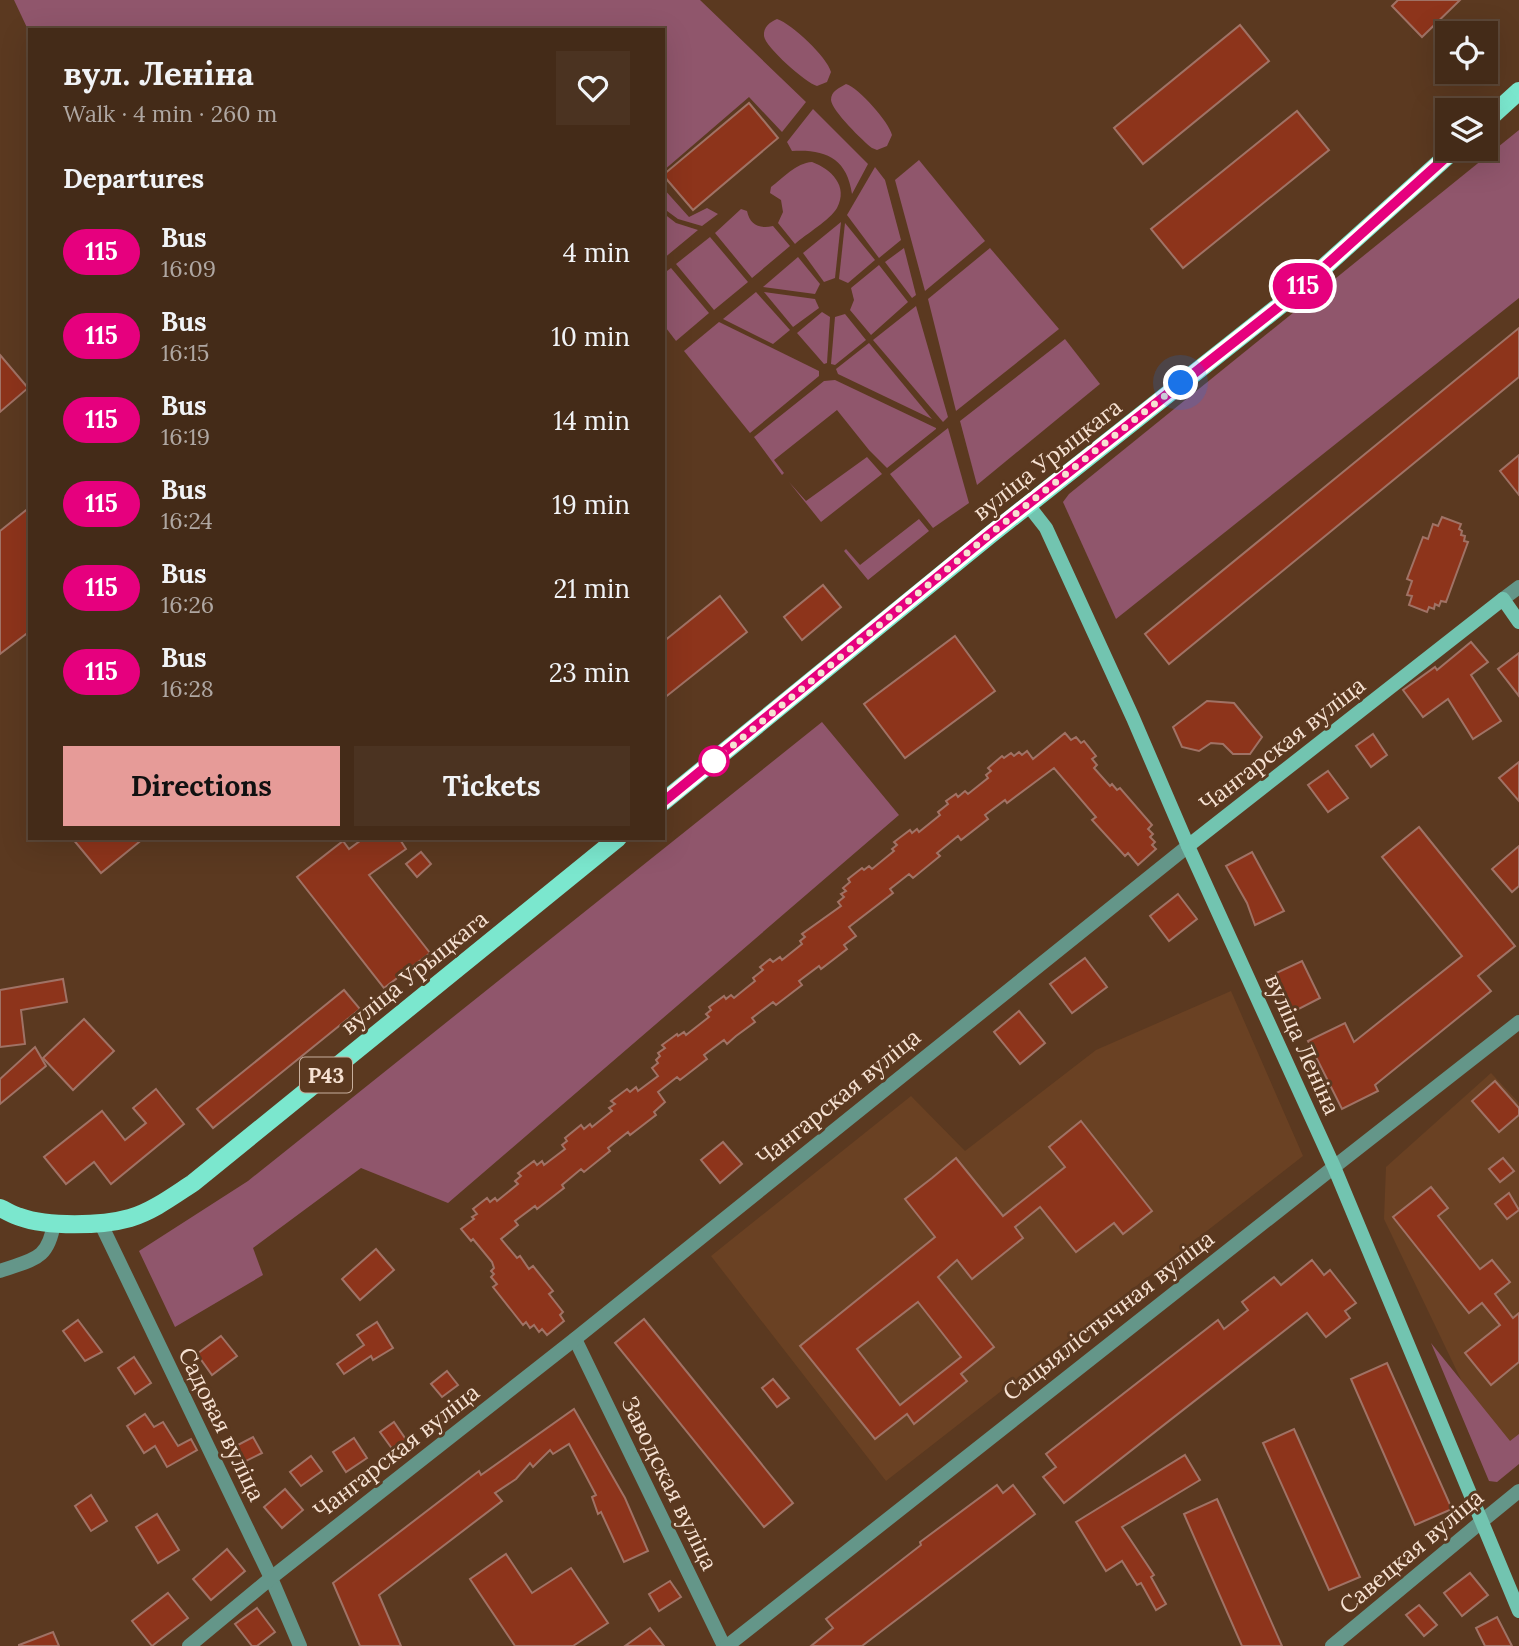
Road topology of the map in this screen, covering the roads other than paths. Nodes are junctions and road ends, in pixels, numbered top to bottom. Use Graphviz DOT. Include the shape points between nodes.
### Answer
graph roads {
  1 [pos="1519,91"];
  2 [pos="1498,110"];
  3 [pos="1442,161"];
  4 [pos="1028,505"];
  5 [pos="1519,587"];
  6 [pos="1503,600"];
  7 [pos="1519,622"];
  8 [pos="665,800"];
  9 [pos="616,840"];
  10 [pos="1188,846"];
  11 [pos="1519,1022"];
  12 [pos="1334,1167"];
  13 [pos="0,1208"];
  14 [pos="54,1223"];
  15 [pos="100,1223"];
  16 [pos="0,1271"];
  17 [pos="575,1339"];
  18 [pos="1519,1492"];
  19 [pos="1481,1522"];
  20 [pos="271,1578"];
  21 [pos="1519,1611"];
  22 [pos="189,1646"];
  23 [pos="300,1646"];
  24 [pos="726,1646"];
  25 [pos="1332,1646"];
  1 -- 2 [label="main road"];
  3 -- 4 [label="main road, вуліца Урыцкага" via="1292,296"];
  4 -- 8 [label="main road, вуліца Урыцкага"];
  4 -- 10 [label="main road, вуліца Леніна" via="1046,528"];
  5 -- 6 [label="street, Чангарская вуліца"];
  6 -- 7 [label="main road"];
  6 -- 10 [label="main road, Чангарская вуліца"];
  9 -- 15 [label="main road, вуліца Урыцкага / Р43" via="193,1183 130,1218"];
  10 -- 12 [label="main road, вуліца Леніна"];
  10 -- 17 [label="street, Чангарская вуліца"];
  11 -- 12 [label="street, Сацыялістычная вуліца"];
  12 -- 19 [label="main road, вуліца Леніна"];
  12 -- 24 [label="street, Сацыялістычная вуліца"];
  13 -- 14 [label="main road, вуліца Урыцкага / Р43" via="22,1218"];
  14 -- 15 [label="main road, вуліца Урыцкага / Р43"];
  14 -- 16 [label="street" via="51,1243 38,1258"];
  15 -- 20 [label="street, Садовая вуліца"];
  17 -- 20 [label="street, Чангарская вуліца"];
  17 -- 24 [label="street, Заводская вуліца"];
  18 -- 19 [label="street, Савецкая вуліца"];
  19 -- 21 [label="main road, вуліца Леніна"];
  19 -- 25 [label="street, Савецкая вуліца"];
  20 -- 22 [label="street, Чангарская вуліца"];
  20 -- 23 [label="street, Садовая вуліца"];
}
